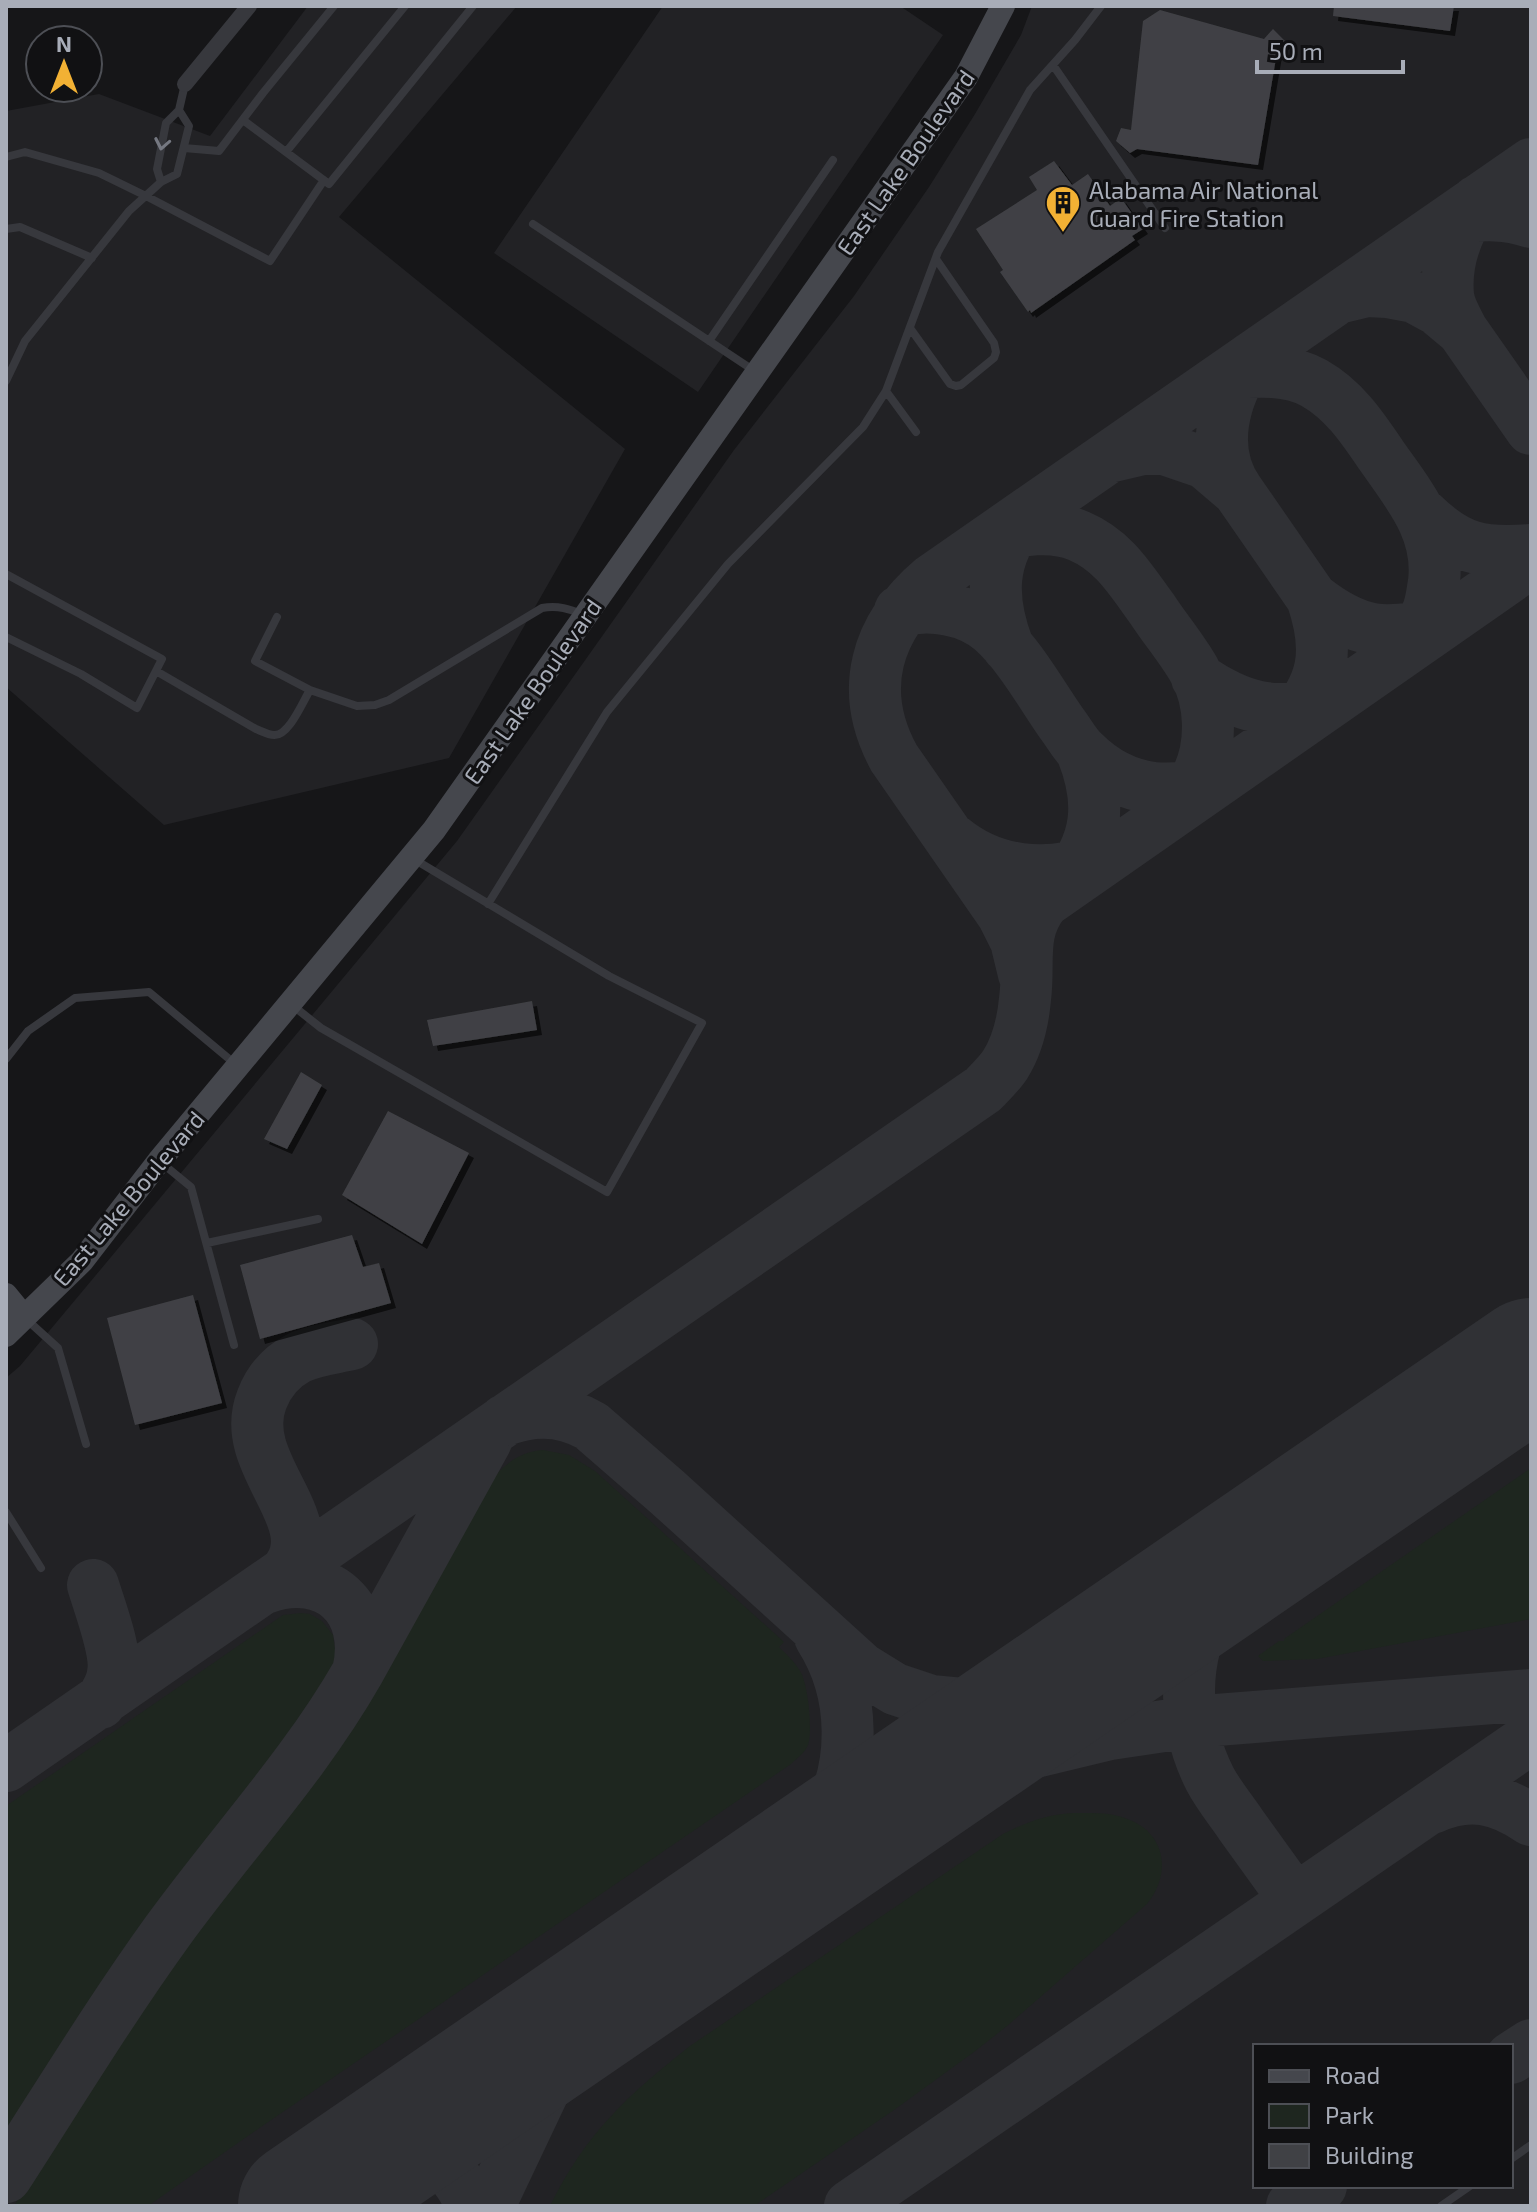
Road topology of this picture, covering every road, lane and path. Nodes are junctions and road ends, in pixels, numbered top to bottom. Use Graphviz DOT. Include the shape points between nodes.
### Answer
graph roads {
  1 [pos="249,6"];
  2 [pos="334,6"];
  3 [pos="405,6"];
  4 [pos="473,6"];
  5 [pos="1003,6"];
  6 [pos="1101,6"];
  7 [pos="1053,65"];
  8 [pos="185,84"];
  9 [pos="179,110"];
  10 [pos="243,120"];
  11 [pos="184,148"];
  12 [pos="286,152"];
  13 [pos="6,157"];
  14 [pos="833,160"];
  15 [pos="324,180"];
  16 [pos="161,182"];
  17 [pos="146,196"];
  18 [pos="533,224"];
  19 [pos="1165,228"];
  20 [pos="6,229"];
  21 [pos="92,258"];
  22 [pos="936,259"];
  23 [pos="910,328"];
  24 [pos="709,341"];
  25 [pos="757,372"];
  26 [pos="6,381"];
  27 [pos="886,391"];
  28 [pos="916,432"];
  29 [pos="6,574"];
  30 [pos="585,615"];
  31 [pos="277,617"];
  32 [pos="6,637"];
  33 [pos="156,671"];
  34 [pos="310,690"];
  35 [pos="411,858"];
  36 [pos="488,904"];
  37 [pos="290,1003"];
  38 [pos="6,1059"];
  39 [pos="238,1066"];
  40 [pos="159,1161"];
  41 [pos="318,1219"];
  42 [pos="207,1243"];
  43 [pos="6,1295"];
  44 [pos="24,1317"];
  45 [pos="6,1335"];
  46 [pos="234,1345"];
  47 [pos="86,1444"];
  48 [pos="6,1512"];
  49 [pos="41,1568"];
  50 [pos="1531,2145"];
  51 [pos="1513,2158"];
  52 [pos="1467,2188"];
  53 [pos="1441,2206"];
  1 -- 8 [label="street"];
  2 -- 10 [label="lane"];
  3 -- 12 [label="lane"];
  4 -- 15 [label="lane" via="329,184"];
  5 -- 25 [label="street, East Lake Boulevard" via="966,77"];
  6 -- 7 [label="lane"];
  7 -- 19 [label="lane"];
  7 -- 22 [label="lane" via="1030,90"];
  8 -- 9 [label="lane"];
  9 -- 11 [label="lane" via="189,126"];
  9 -- 16 [label="lane, one-way" via="166,123 157,169"];
  10 -- 11 [label="lane" via="219,151"];
  10 -- 12 [label="lane"];
  11 -- 16 [label="lane" via="177,174"];
  12 -- 15 [label="lane"];
  13 -- 17 [label="lane" via="25,152 99,173"];
  14 -- 24 [label="lane"];
  15 -- 17 [label="lane" via="270,261"];
  16 -- 17 [label="lane"];
  17 -- 21 [label="lane"];
  18 -- 24 [label="lane"];
  20 -- 21 [label="lane" via="20,227"];
  21 -- 26 [label="lane" via="25,341"];
  22 -- 23 [label="lane"];
  22 -- 23 [label="lane" via="994,343 994,358 961,385 950,384"];
  23 -- 27 [label="lane"];
  24 -- 25 [label="lane"];
  25 -- 30 [label="street, East Lake Boulevard"];
  27 -- 28 [label="lane"];
  27 -- 36 [label="lane" via="863,427 728,564 607,712"];
  29 -- 33 [label="lane" via="162,659"];
  30 -- 34 [label="lane" via="542,608 375,705 357,706"];
  30 -- 35 [label="street, East Lake Boulevard"];
  31 -- 34 [label="lane" via="255,661"];
  32 -- 33 [label="lane" via="137,708"];
  33 -- 34 [label="lane" via="273,736 289,726"];
  35 -- 36 [label="lane"];
  35 -- 37 [label="street, East Lake Boulevard"];
  36 -- 37 [label="lane" via="609,976 702,1023 607,1192 321,1028"];
  37 -- 39 [label="street, East Lake Boulevard"];
  38 -- 39 [label="lane" via="28,1031 75,998 149,992"];
  39 -- 40 [label="street, East Lake Boulevard"];
  40 -- 42 [label="lane" via="191,1187"];
  40 -- 44 [label="street, East Lake Boulevard" via="82,1261"];
  41 -- 42 [label="lane"];
  42 -- 46 [label="lane"];
  43 -- 44 [label="street"];
  44 -- 45 [label="street, East Lake Boulevard"];
  44 -- 47 [label="lane" via="58,1348"];
  48 -- 49 [label="lane"];
  50 -- 51 [label="lane"];
  52 -- 53 [label="lane"];
}
